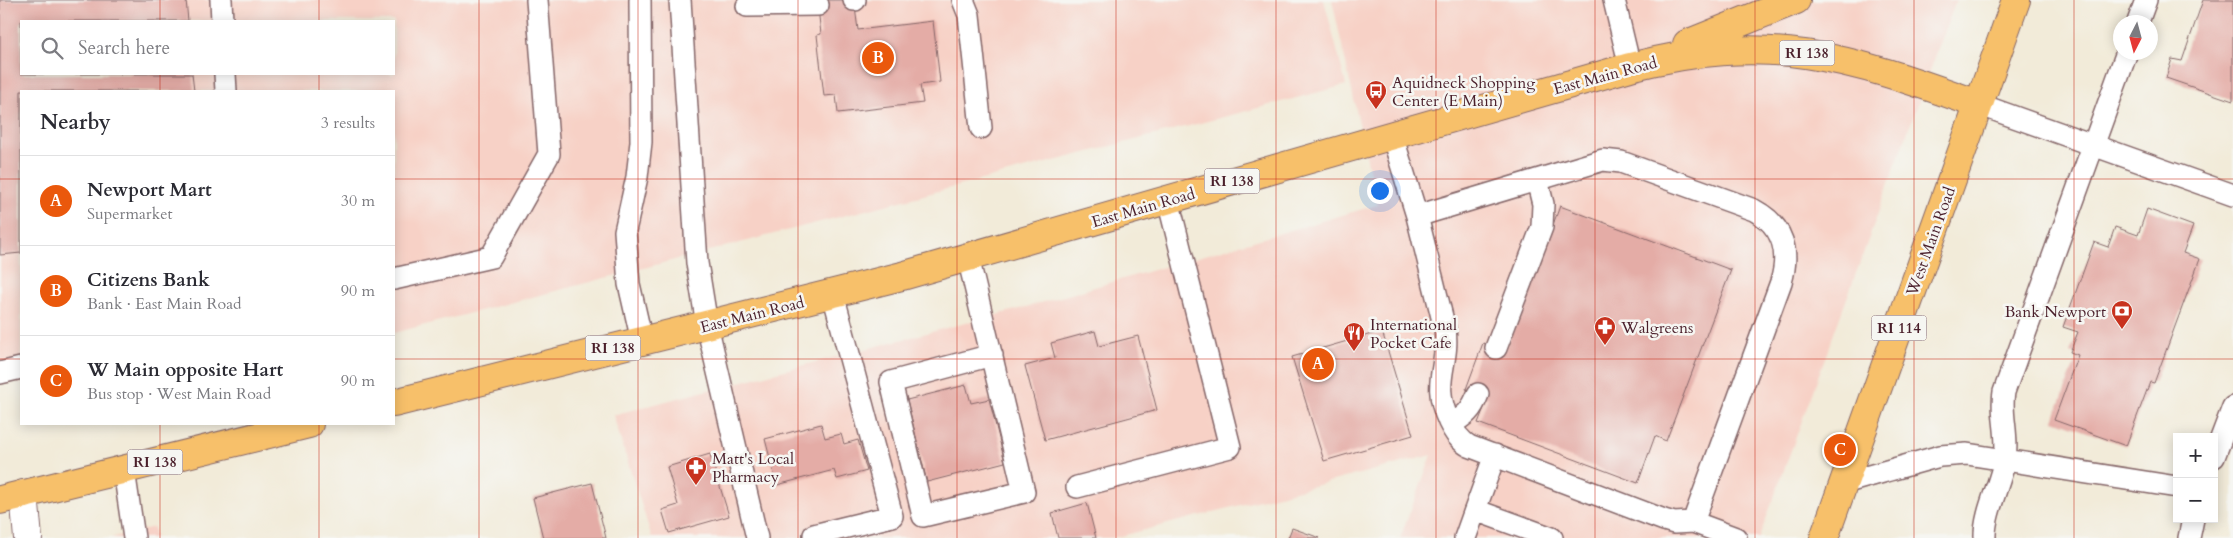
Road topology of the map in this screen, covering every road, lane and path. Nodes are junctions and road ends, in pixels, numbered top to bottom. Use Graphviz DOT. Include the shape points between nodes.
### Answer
graph roads {
  1 [pos="221,0"];
  2 [pos="537,0"];
  3 [pos="640,0"];
  4 [pos="680,0"];
  5 [pos="963,0"];
  6 [pos="1614,0"];
  7 [pos="1796,0"];
  8 [pos="2016,0"];
  9 [pos="2146,0"];
  10 [pos="818,5"];
  11 [pos="747,6"];
  12 [pos="2141,15"];
  13 [pos="222,20"];
  14 [pos="2124,60"];
  15 [pos="1630,67"];
  16 [pos="225,75"];
  17 [pos="226,90"];
  18 [pos="1978,104"];
  19 [pos="981,128"];
  20 [pos="1392,136"];
  21 [pos="2094,146"];
  22 [pos="1537,180"];
  23 [pos="2233,195"];
  24 [pos="1168,200"];
  25 [pos="1417,216"];
  26 [pos="968,257"];
  27 [pos="395,279"];
  28 [pos="833,294"];
  29 [pos="707,325"];
  30 [pos="642,341"];
  31 [pos="1496,348"];
  32 [pos="992,354"];
  33 [pos="20,368"];
  34 [pos="0,373"];
  35 [pos="1478,394"];
  36 [pos="395,403"];
  37 [pos="2233,407"];
  38 [pos="1450,424"];
  39 [pos="305,425"];
  40 [pos="2218,446"];
  41 [pos="1495,455"];
  42 [pos="2005,458"];
  43 [pos="124,470"];
  44 [pos="1844,483"];
  45 [pos="2173,485"];
  46 [pos="1077,487"];
  47 [pos="12,497"];
  48 [pos="1475,510"];
  49 [pos="1693,522"];
  50 [pos="2192,523"];
  51 [pos="814,535"];
  52 [pos="28,538"];
  53 [pos="134,538"];
  54 [pos="756,538"];
  55 [pos="1465,538"];
  56 [pos="1552,538"];
  57 [pos="1736,538"];
  58 [pos="1824,538"];
  59 [pos="1985,538"];
  60 [pos="2189,538"];
  1 -- 13 [label="lane"];
  2 -- 27 [label="lane" via="549,154 491,257"];
  3 -- 30 [label="lane" via="641,142 625,231 629,284"];
  4 -- 29 [label="lane" via="696,254"];
  5 -- 19 [label="lane" via="968,15"];
  6 -- 15 [label="lane"];
  7 -- 15 [label="main road"];
  8 -- 18 [label="main road, West Main Road / RI 114"];
  9 -- 12 [label="lane"];
  10 -- 11 [label="lane"];
  14 -- 21 [label="lane"];
  15 -- 18 [label="main road, East Main Road / RI 138" via="1707,51 1786,50 1870,66"];
  15 -- 20 [label="main road, East Main Road / RI 138"];
  16 -- 17 [label="lane"];
  18 -- 21 [label="lane"];
  18 -- 44 [label="main road, West Main Road / RI 114"];
  20 -- 24 [label="main road, East Main Road / RI 138"];
  20 -- 25 [label="lane"];
  21 -- 23 [label="lane"];
  21 -- 42 [label="lane" via="2004,392"];
  22 -- 25 [label="lane"];
  22 -- 31 [label="lane" via="1543,204 1542,227"];
  22 -- 49 [label="lane" via="1594,162 1621,162 1754,210 1773,224 1783,241 1786,260 1781,282"];
  24 -- 26 [label="main road, East Main Road / RI 138"];
  24 -- 46 [label="lane" via="1230,447"];
  25 -- 38 [label="lane" via="1445,329 1440,397"];
  26 -- 28 [label="main road, East Main Road / RI 138"];
  26 -- 32 [label="lane"];
  28 -- 29 [label="main road, East Main Road / RI 138"];
  28 -- 51 [label="lane" via="892,516"];
  29 -- 30 [label="main road, East Main Road / RI 138"];
  29 -- 54 [label="lane"];
  30 -- 36 [label="main road, East Main Road / RI 138"];
  32 -- 32 [label="lane" via="1024,492 923,516 891,382"];
  33 -- 34 [label="lane"];
  35 -- 38 [label="lane" via="1471,410"];
  37 -- 40 [label="lane"];
  38 -- 41 [label="lane" via="1463,442"];
  39 -- 43 [label="main road, RI 138"];
  41 -- 48 [label="lane"];
  41 -- 49 [label="lane" via="1664,520 1683,524"];
  42 -- 44 [label="lane" via="1954,454"];
  42 -- 45 [label="lane"];
  42 -- 59 [label="lane"];
  43 -- 47 [label="main road, RI 138"];
  43 -- 53 [label="lane"];
  44 -- 58 [label="main road, West Main Road / RI 114"];
  47 -- 52 [label="street"];
  48 -- 55 [label="lane"];
  48 -- 56 [label="lane"];
  49 -- 57 [label="lane"];
  50 -- 60 [label="lane"];
}
